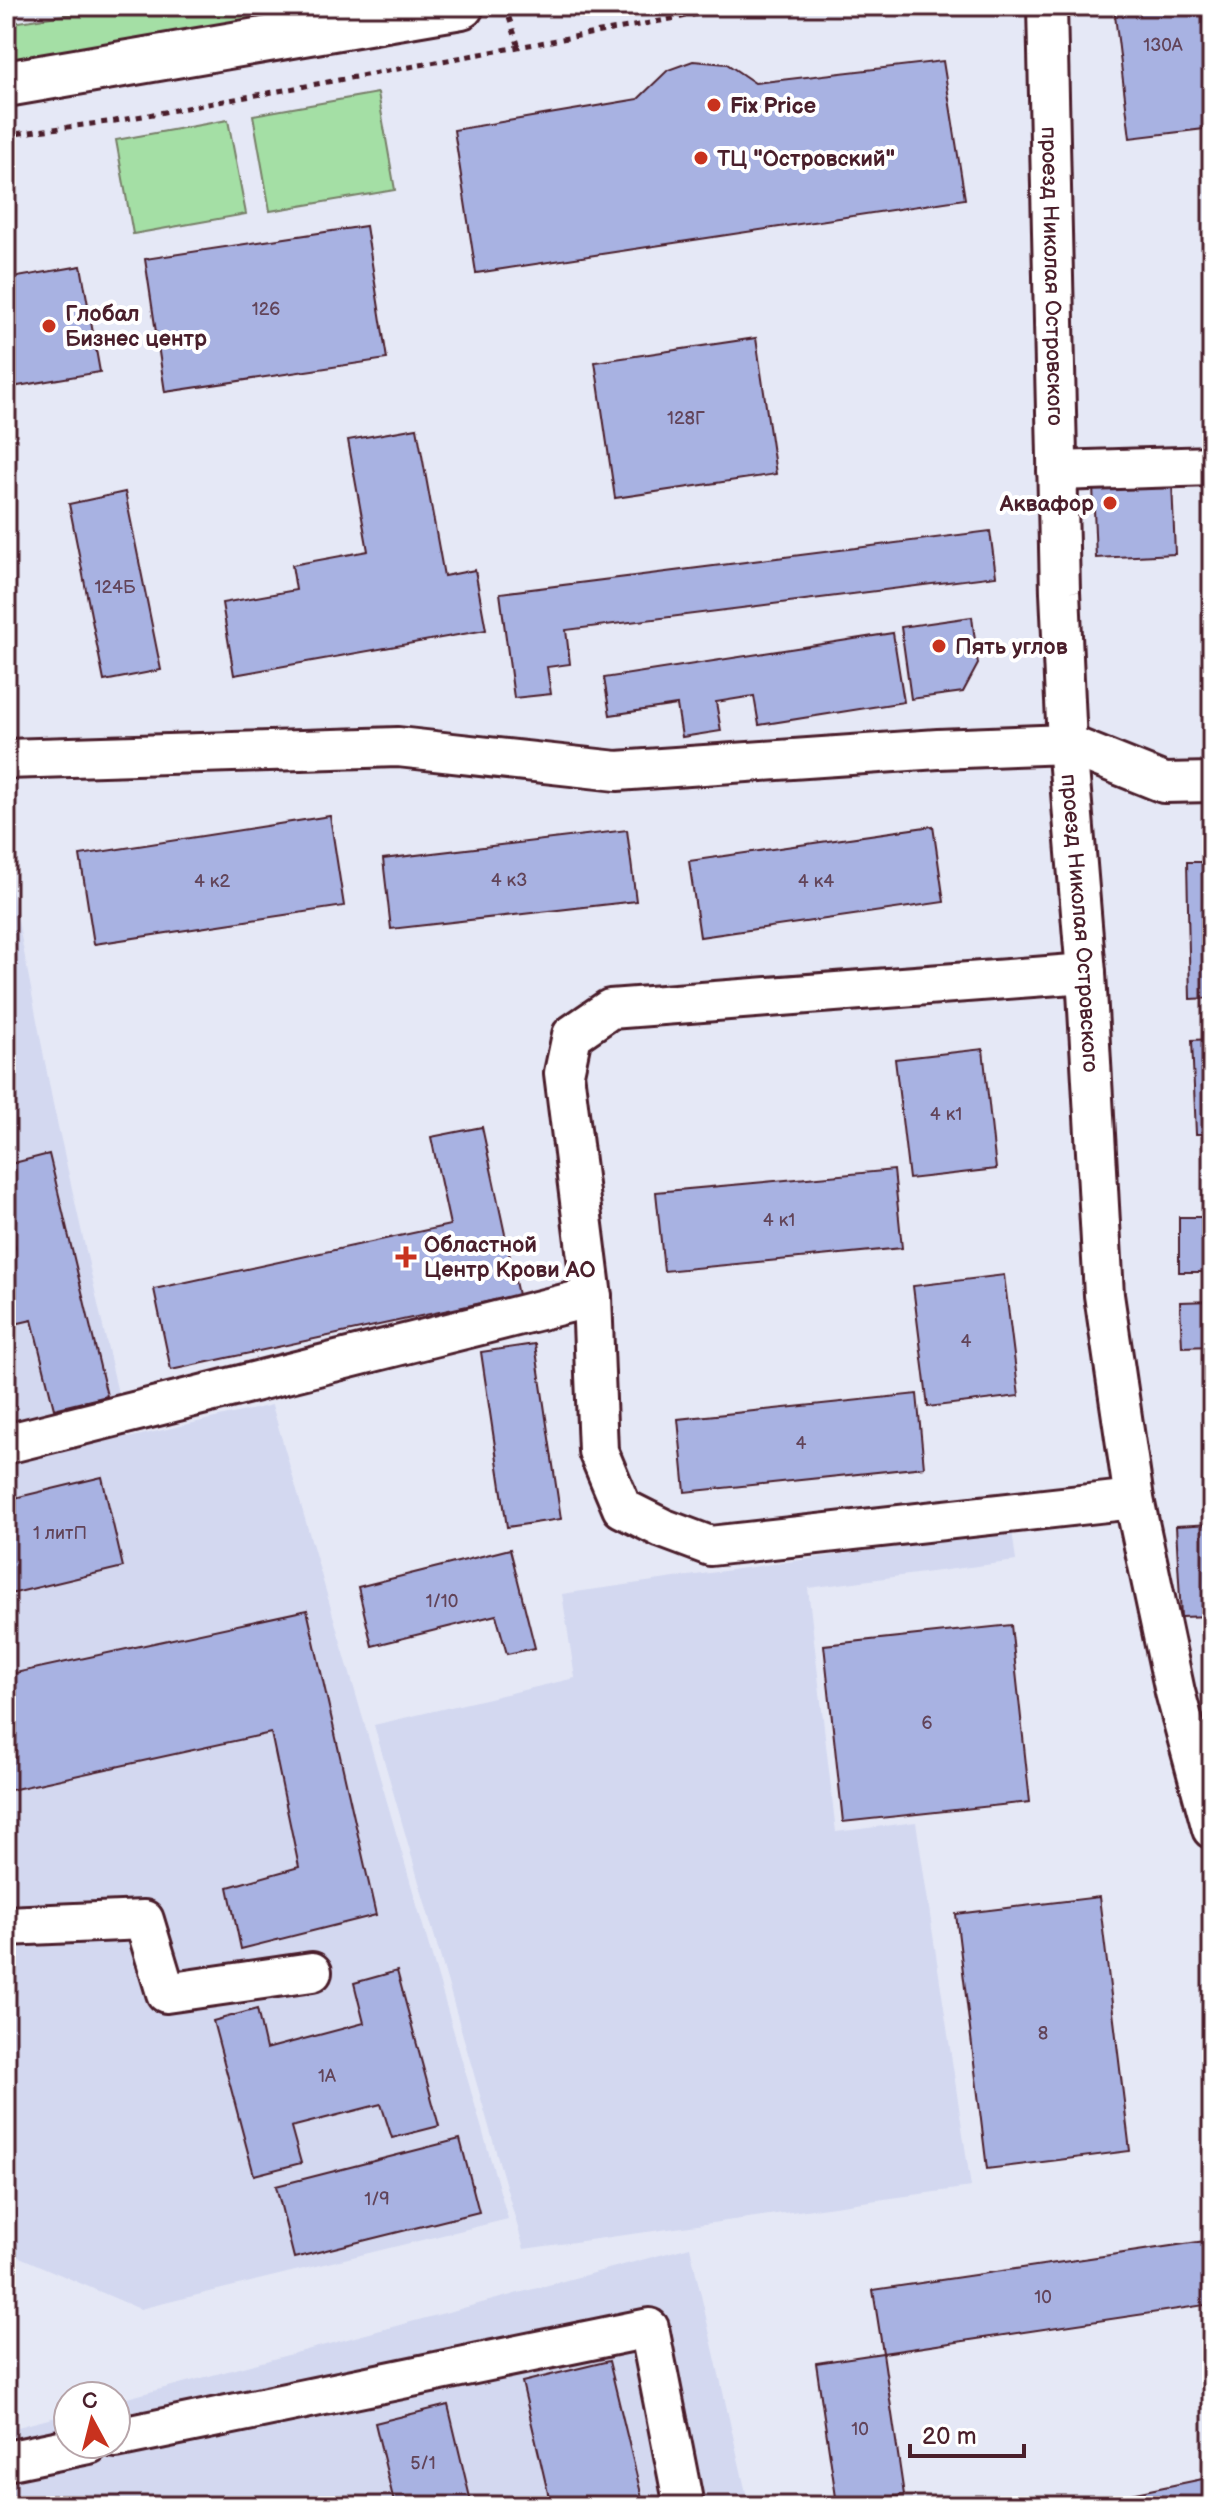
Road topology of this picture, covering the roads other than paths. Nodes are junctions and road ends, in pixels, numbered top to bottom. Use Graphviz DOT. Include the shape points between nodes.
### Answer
graph roads {
  1 [pos="461,6"];
  2 [pos="1047,6"];
  3 [pos="6,84"];
  4 [pos="1212,466"];
  5 [pos="1057,471"];
  6 [pos="1067,744"];
  7 [pos="6,759"];
  8 [pos="1212,782"];
  9 [pos="1086,973"];
  10 [pos="592,1297"];
  11 [pos="6,1444"];
  12 [pos="1134,1499"];
  13 [pos="1212,1829"];
  14 [pos="6,1926"];
  15 [pos="312,1972"];
  16 [pos="132,2435"];
  17 [pos="52,2452"];
  18 [pos="6,2461"];
  19 [pos="684,2506"];
  1 -- 3 [label="main road"];
  2 -- 5 [label="street, проезд Николая Островского"];
  4 -- 5 [label="street"];
  5 -- 6 [label="street, проезд Николая Островского"];
  6 -- 7 [label="street" via="617,771 398,747"];
  6 -- 8 [label="street" via="1164,783"];
  6 -- 9 [label="street, проезд Николая Островского"];
  9 -- 10 [label="street" via="610,1009 572,1035 564,1073"];
  9 -- 12 [label="street, проезд Николая Островского" via="1104,1295"];
  10 -- 11 [label="street"];
  10 -- 12 [label="street" via="598,1451 622,1508 710,1546"];
  12 -- 13 [label="street, проезд Николая Островского" via="1175,1692"];
  14 -- 15 [label="street" via="144,1920 166,1993"];
  16 -- 19 [label="street" via="649,2328"];
  17 -- 18 [label="street"];
}
